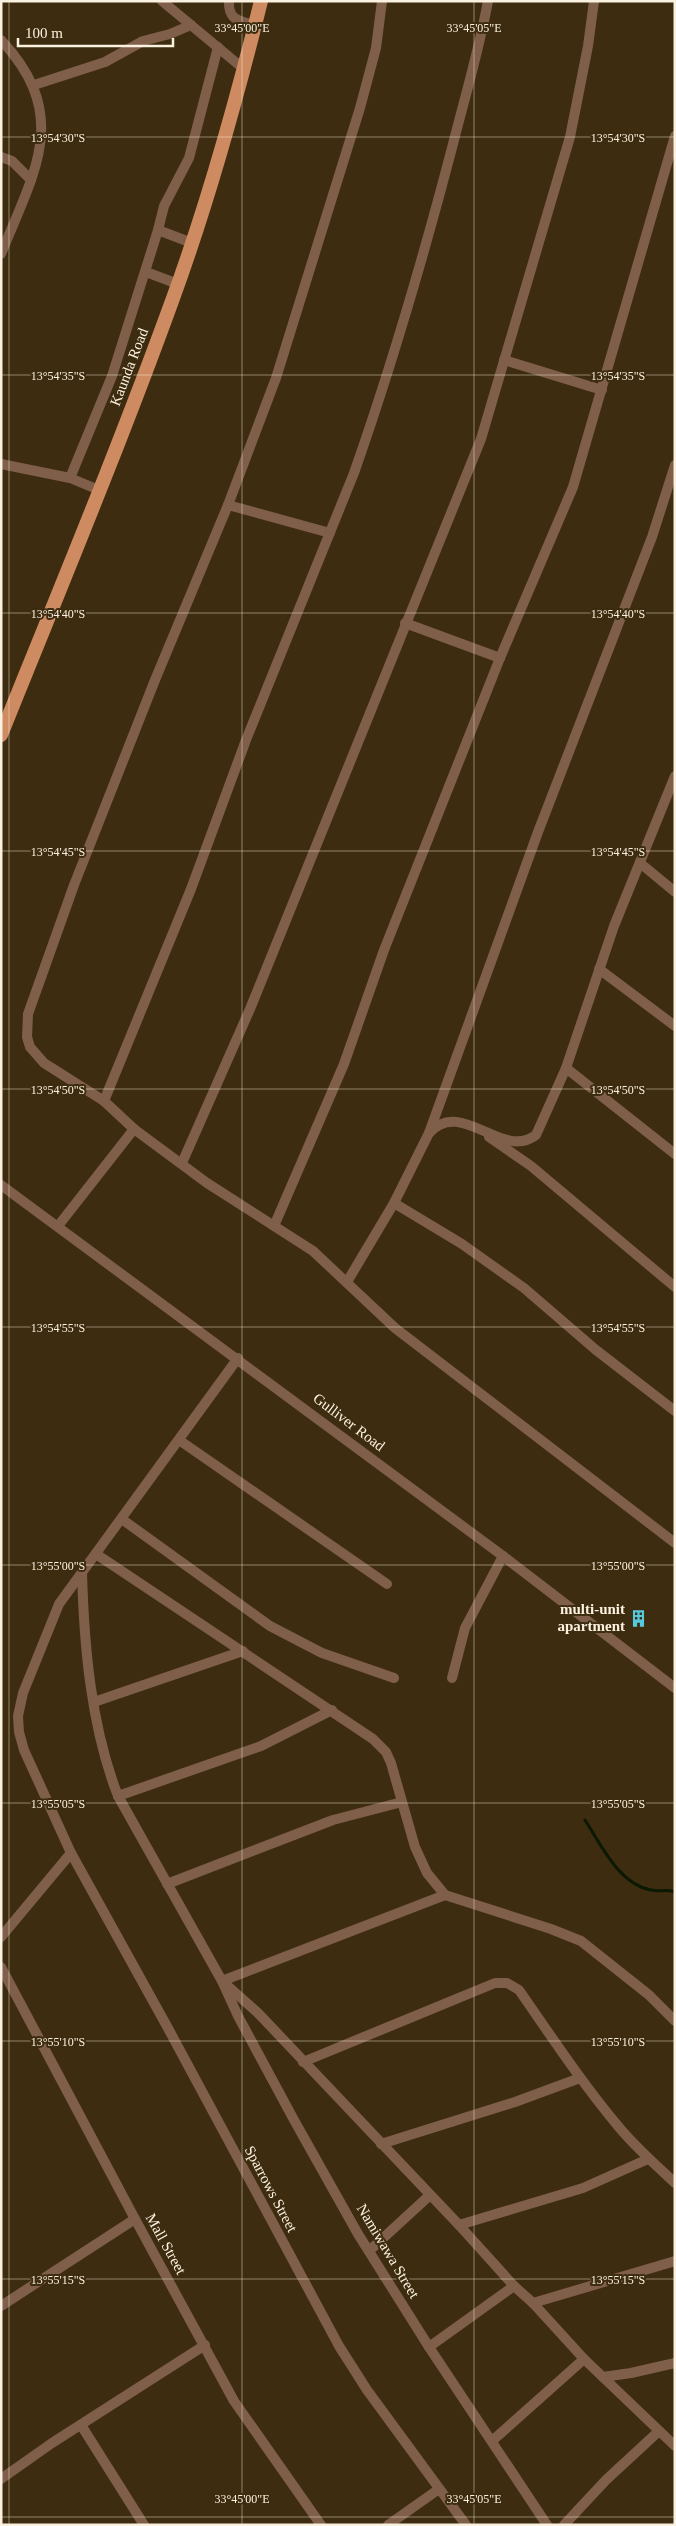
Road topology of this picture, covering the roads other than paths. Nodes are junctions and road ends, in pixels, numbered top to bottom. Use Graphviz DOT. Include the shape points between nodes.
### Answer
graph roads {
  1 [pos="162,1"];
  2 [pos="229,1"];
  3 [pos="261,1"];
  4 [pos="382,1"];
  5 [pos="488,1"];
  6 [pos="594,1"];
  7 [pos="191,24"];
  8 [pos="255,26"];
  9 [pos="1,40"];
  10 [pos="218,47"];
  11 [pos="245,70"];
  12 [pos="34,85"];
  13 [pos="675,136"];
  14 [pos="1,157"];
  15 [pos="31,180"];
  16 [pos="158,230"];
  17 [pos="192,243"];
  18 [pos="1,254"];
  19 [pos="146,272"];
  20 [pos="178,284"];
  21 [pos="504,360"];
  22 [pos="602,390"];
  23 [pos="1,464"];
  24 [pos="675,465"];
  25 [pos="70,478"];
  26 [pos="99,490"];
  27 [pos="228,505"];
  28 [pos="330,533"];
  29 [pos="405,623"];
  30 [pos="500,658"];
  31 [pos="1,735"];
  32 [pos="675,776"];
  33 [pos="640,863"];
  34 [pos="675,892"];
  35 [pos="599,969"];
  36 [pos="675,1026"];
  37 [pos="566,1068"];
  38 [pos="104,1101"];
  39 [pos="472,1127"];
  40 [pos="134,1129"];
  41 [pos="429,1132"];
  42 [pos="675,1154"];
  43 [pos="182,1163"];
  44 [pos="1,1185"];
  45 [pos="394,1203"];
  46 [pos="58,1226"];
  47 [pos="274,1226"];
  48 [pos="347,1282"];
  49 [pos="675,1287"];
  50 [pos="238,1358"];
  51 [pos="675,1411"];
  52 [pos="179,1440"];
  53 [pos="122,1520"];
  54 [pos="675,1543"];
  55 [pos="96,1554"];
  56 [pos="504,1556"];
  57 [pos="82,1572"];
  58 [pos="387,1584"];
  59 [pos="243,1651"];
  60 [pos="394,1678"];
  61 [pos="452,1678"];
  62 [pos="675,1688"];
  63 [pos="94,1702"];
  64 [pos="332,1710"];
  65 [pos="118,1796"];
  66 [pos="402,1802"];
  67 [pos="71,1853"];
  68 [pos="167,1884"];
  69 [pos="445,1895"];
  70 [pos="1,1937"];
  71 [pos="1,1966"];
  72 [pos="222,1981"];
  73 [pos="675,2021"];
  74 [pos="304,2062"];
  75 [pos="580,2078"];
  76 [pos="381,2144"];
  77 [pos="648,2159"];
  78 [pos="675,2182"];
  79 [pos="430,2195"];
  80 [pos="135,2219"];
  81 [pos="459,2225"];
  82 [pos="369,2251"];
  83 [pos="675,2261"];
  84 [pos="514,2286"];
  85 [pos="533,2303"];
  86 [pos="1,2306"];
  87 [pos="205,2345"];
  88 [pos="429,2348"];
  89 [pos="584,2359"];
  90 [pos="675,2363"];
  91 [pos="603,2377"];
  92 [pos="81,2425"];
  93 [pos="659,2431"];
  94 [pos="492,2441"];
  95 [pos="675,2446"];
  96 [pos="1,2479"];
  97 [pos="439,2489"];
  98 [pos="144,2525"];
  99 [pos="321,2525"];
  100 [pos="388,2525"];
  101 [pos="466,2525"];
  102 [pos="548,2525"];
  103 [pos="564,2525"];
  1 -- 7 [label="street"];
  2 -- 8 [label="street" via="232,18"];
  3 -- 8 [label="main road, Kaunda Road"];
  4 -- 27 [label="street" via="376,48 335,189 276,378"];
  5 -- 28 [label="street" via="472,78 439,202 371,424"];
  6 -- 21 [label="street" via="570,137"];
  7 -- 10 [label="street"];
  7 -- 12 [label="street" via="143,41 105,62"];
  8 -- 11 [label="main road, Kaunda Road"];
  9 -- 12 [label="street" via="21,62"];
  10 -- 11 [label="street"];
  10 -- 16 [label="street" via="190,158 164,206"];
  11 -- 17 [label="main road, Kaunda Road"];
  12 -- 15 [label="street" via="41,140"];
  13 -- 22 [label="street"];
  14 -- 15 [label="street" via="12,161"];
  15 -- 18 [label="street"];
  16 -- 17 [label="street"];
  16 -- 19 [label="street"];
  17 -- 20 [label="main road, Kaunda Road"];
  19 -- 20 [label="street"];
  19 -- 25 [label="street" via="112,376"];
  20 -- 26 [label="main road, Kaunda Road"];
  21 -- 22 [label="street"];
  21 -- 29 [label="street" via="481,439"];
  22 -- 30 [label="street" via="574,487"];
  23 -- 25 [label="street"];
  24 -- 41 [label="street" via="652,537 538,832"];
  25 -- 26 [label="street"];
  26 -- 31 [label="main road, Kaunda Road"];
  27 -- 28 [label="street"];
  27 -- 38 [label="street" via="74,885 28,1014 27,1037 36,1056"];
  28 -- 38 [label="street" via="233,774 192,889"];
  29 -- 30 [label="street"];
  29 -- 43 [label="street" via="250,1009"];
  30 -- 47 [label="street" via="384,950 340,1072"];
  32 -- 33 [label="street"];
  33 -- 34 [label="street"];
  33 -- 35 [label="street"];
  35 -- 36 [label="street"];
  35 -- 37 [label="street"];
  37 -- 39 [label="street" via="536,1135 530,1140 512,1141"];
  37 -- 42 [label="street"];
  38 -- 40 [label="street"];
  39 -- 41 [label="street" via="449,1120 437,1124"];
  39 -- 49 [label="street" via="531,1166"];
  40 -- 43 [label="street"];
  40 -- 46 [label="street"];
  41 -- 45 [label="street"];
  43 -- 47 [label="street" via="229,1199"];
  44 -- 46 [label="street, Gulliver Road"];
  45 -- 48 [label="street"];
  45 -- 51 [label="street" via="462,1244 524,1288 596,1350"];
  46 -- 50 [label="street, Gulliver Road"];
  47 -- 48 [label="street" via="313,1252"];
  48 -- 54 [label="street" via="395,1328"];
  50 -- 52 [label="street, Sparrows Street"];
  50 -- 56 [label="street, Gulliver Road"];
  52 -- 53 [label="street, Sparrows Street"];
  52 -- 58 [label="street"];
  53 -- 55 [label="street, Sparrows Street"];
  53 -- 60 [label="street" via="270,1626 322,1653"];
  55 -- 57 [label="street, Sparrows Street"];
  55 -- 59 [label="street"];
  56 -- 61 [label="street" via="466,1628"];
  56 -- 62 [label="street, Gulliver Road"];
  57 -- 63 [label="street"];
  57 -- 67 [label="street, Sparrows Street" via="59,1604 46,1632 23,1693 18,1716 18,1732 24,1750"];
  59 -- 63 [label="street"];
  59 -- 64 [label="street"];
  63 -- 65 [label="street" via="102,1746"];
  64 -- 65 [label="street" via="261,1746"];
  64 -- 66 [label="street" via="386,1752"];
  65 -- 68 [label="street"];
  66 -- 68 [label="street" via="333,1820"];
  66 -- 69 [label="street" via="415,1847"];
  67 -- 70 [label="street"];
  67 -- 97 [label="street, Sparrows Street" via="348,2361"];
  68 -- 72 [label="street"];
  69 -- 72 [label="street"];
  69 -- 73 [label="street" via="581,1941 649,1995"];
  71 -- 80 [label="street, Mall Street"];
  72 -- 74 [label="street" via="258,2013"];
  72 -- 82 [label="street, Namiwawa Street" via="289,2112"];
  74 -- 75 [label="street" via="501,1982 518,1990"];
  74 -- 76 [label="street"];
  75 -- 76 [label="street"];
  75 -- 77 [label="street"];
  76 -- 79 [label="street"];
  77 -- 78 [label="street"];
  77 -- 81 [label="street" via="583,2188"];
  79 -- 81 [label="street"];
  79 -- 82 [label="street"];
  80 -- 86 [label="street"];
  80 -- 87 [label="street, Mall Street"];
  81 -- 84 [label="street"];
  82 -- 88 [label="street, Namiwawa Street"];
  83 -- 85 [label="street"];
  84 -- 85 [label="street"];
  84 -- 88 [label="street"];
  85 -- 89 [label="street"];
  87 -- 92 [label="street"];
  87 -- 99 [label="street, Mall Street" via="248,2423"];
  88 -- 94 [label="street, Namiwawa Street"];
  89 -- 91 [label="street"];
  89 -- 94 [label="street"];
  90 -- 91 [label="street"];
  91 -- 93 [label="street"];
  92 -- 96 [label="street"];
  92 -- 98 [label="street"];
  93 -- 95 [label="street"];
  93 -- 103 [label="street"];
  94 -- 102 [label="street, Namiwawa Street"];
  97 -- 100 [label="street"];
  97 -- 101 [label="street, Sparrows Street"];
}
